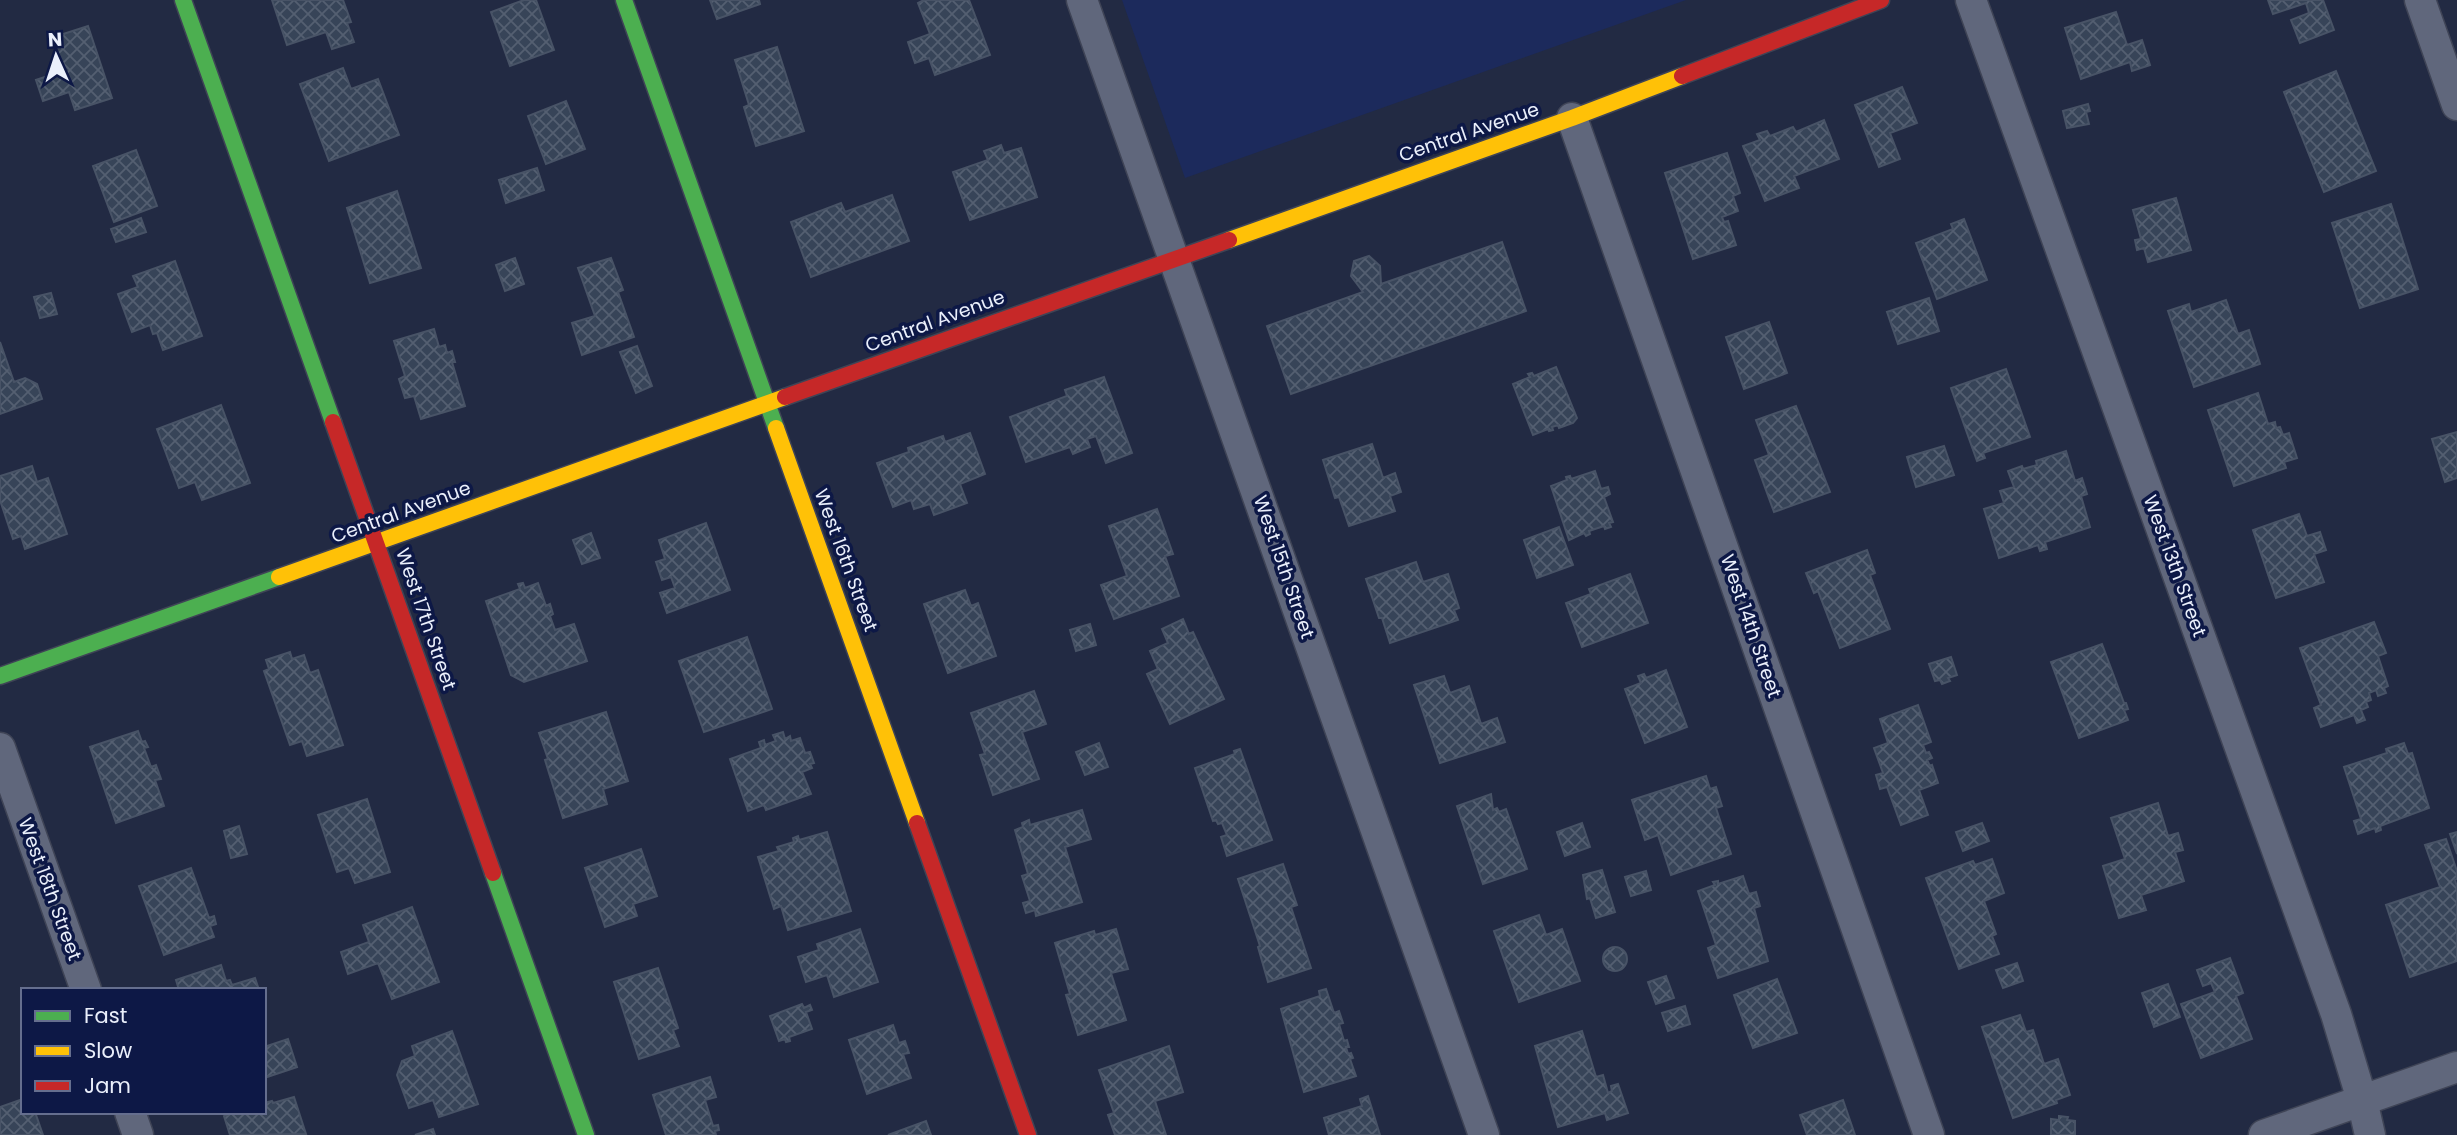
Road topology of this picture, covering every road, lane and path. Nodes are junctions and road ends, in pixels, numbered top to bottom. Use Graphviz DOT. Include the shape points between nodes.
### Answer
graph roads {
  1 [pos="183,0"];
  2 [pos="624,0"];
  3 [pos="1082,0"];
  4 [pos="1881,0"];
  5 [pos="1971,0"];
  6 [pos="2420,0"];
  7 [pos="2457,105"];
  8 [pos="1572,118"];
  9 [pos="1175,258"];
  10 [pos="768,403"];
  11 [pos="377,542"];
  12 [pos="0,676"];
  13 [pos="0,748"];
  14 [pos="85,988"];
  15 [pos="2457,1067"];
  16 [pos="2362,1100"];
  17 [pos="131,1114"];
  18 [pos="138,1135"];
  19 [pos="586,1135"];
  20 [pos="1028,1135"];
  21 [pos="1484,1135"];
  22 [pos="1929,1135"];
  23 [pos="2264,1135"];
  24 [pos="2370,1135"];
  1 -- 11 [label="street, West 17th Street"];
  2 -- 10 [label="street, West 16th Street"];
  3 -- 9 [label="street, West 15th Street"];
  4 -- 8 [label="street, Central Avenue"];
  5 -- 16 [label="street, West 13th Street" via="2336,1014"];
  6 -- 7 [label="street"];
  8 -- 9 [label="street, Central Avenue"];
  8 -- 22 [label="street, West 14th Street"];
  9 -- 10 [label="street, Central Avenue"];
  9 -- 21 [label="street, West 15th Street"];
  10 -- 11 [label="street, Central Avenue"];
  10 -- 20 [label="street, West 16th Street"];
  11 -- 12 [label="street, Central Avenue"];
  11 -- 19 [label="street, West 17th Street"];
  13 -- 14 [label="street, West 18th Street"];
  15 -- 16 [label="street"];
  16 -- 23 [label="street"];
  16 -- 24 [label="street, West 13th Street"];
  17 -- 18 [label="street"];
}
